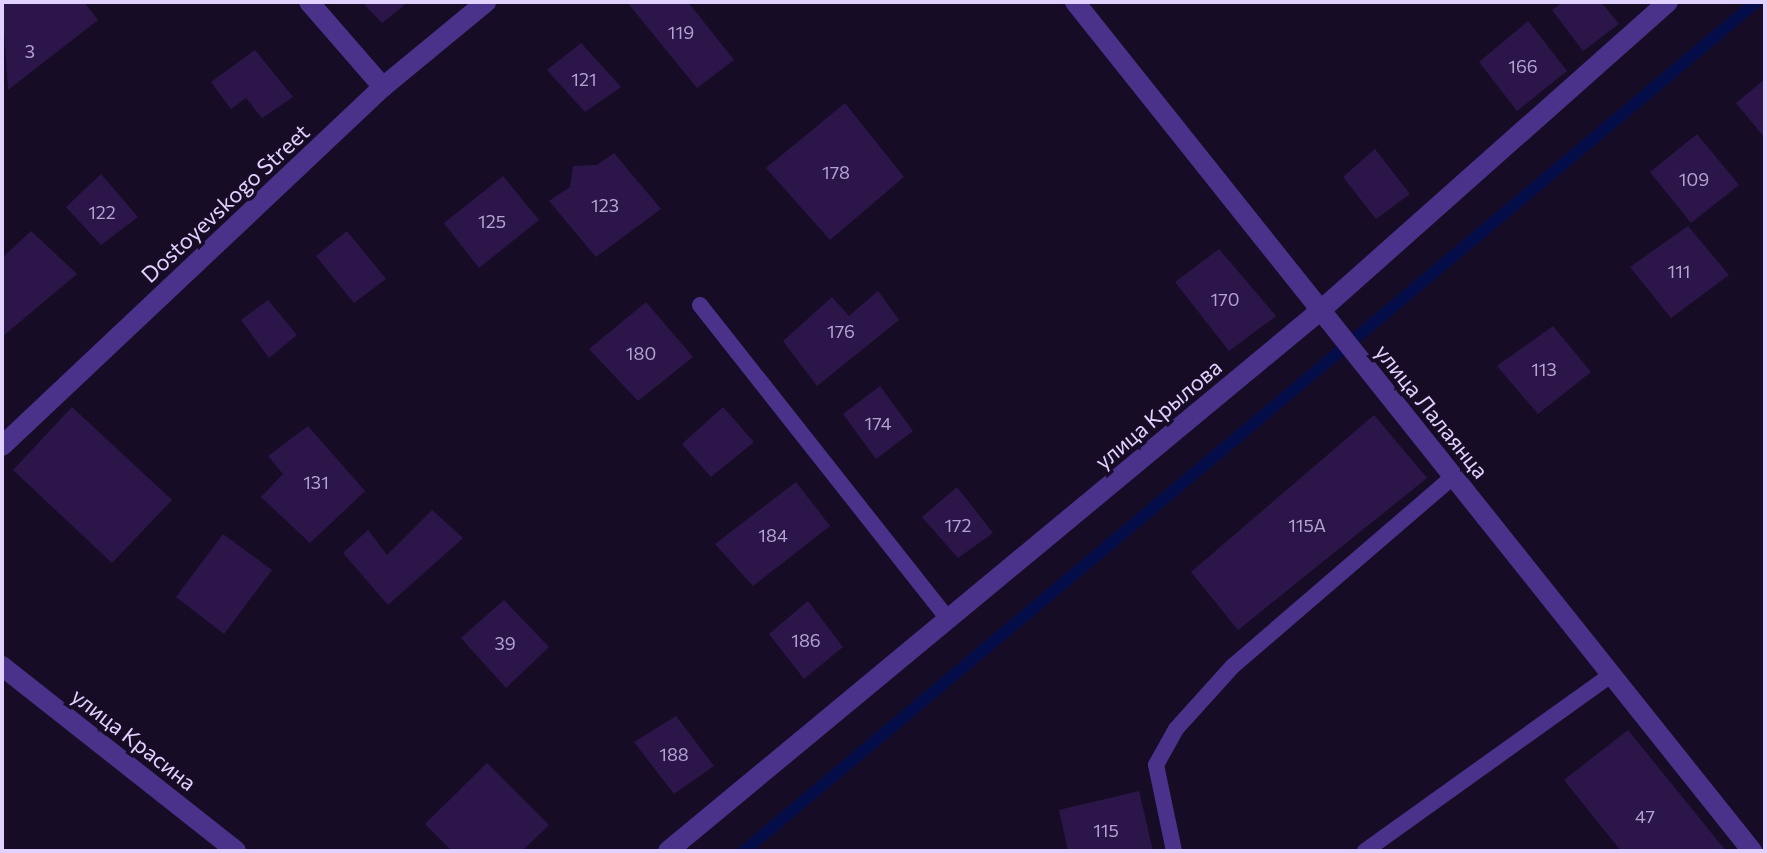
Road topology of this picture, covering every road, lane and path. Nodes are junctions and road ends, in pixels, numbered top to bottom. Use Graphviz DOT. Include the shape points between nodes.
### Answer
graph roads {
  1 [pos="309,2"];
  2 [pos="486,2"];
  3 [pos="1075,2"];
  4 [pos="1668,2"];
  5 [pos="383,87"];
  6 [pos="700,305"];
  7 [pos="1321,310"];
  8 [pos="2,446"];
  9 [pos="1453,477"];
  10 [pos="948,619"];
  11 [pos="2,666"];
  12 [pos="1611,675"];
  13 [pos="236,851"];
  14 [pos="668,851"];
  15 [pos="1174,851"];
  16 [pos="1365,851"];
  17 [pos="1752,851"];
  1 -- 5 [label="street"];
  2 -- 5 [label="street, Dostoyevskogo Street"];
  3 -- 7 [label="street, улица Лалаянца"];
  4 -- 7 [label="street, улица Крылова"];
  5 -- 8 [label="street, Dostoyevskogo Street"];
  6 -- 10 [label="lane"];
  7 -- 9 [label="street, улица Лалаянца"];
  7 -- 10 [label="street, улица Крылова"];
  9 -- 12 [label="street, улица Лалаянца"];
  9 -- 15 [label="lane" via="1233,666 1176,729 1156,765"];
  10 -- 14 [label="street, улица Крылова"];
  11 -- 13 [label="street, улица Красина"];
  12 -- 16 [label="lane"];
  12 -- 17 [label="street, улица Лалаянца"];
}
